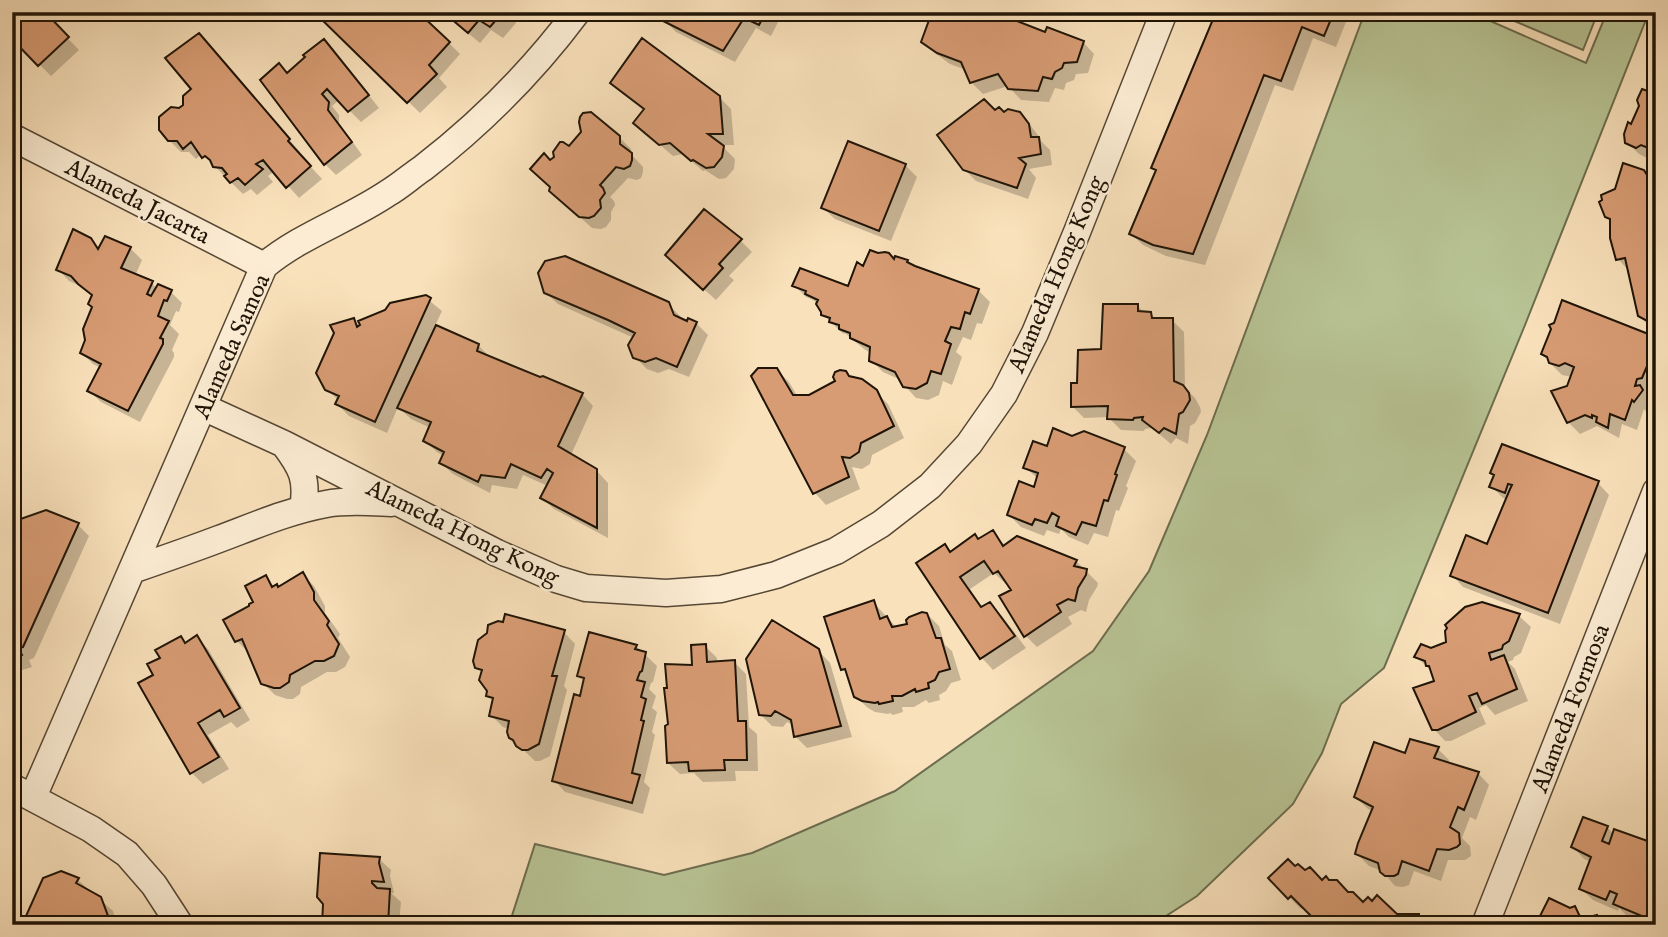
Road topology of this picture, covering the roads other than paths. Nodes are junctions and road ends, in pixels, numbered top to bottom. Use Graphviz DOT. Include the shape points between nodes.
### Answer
graph roads {
  1 [pos="577,12"];
  2 [pos="1164,12"];
  3 [pos="12,136"];
  4 [pos="264,266"];
  5 [pos="203,407"];
  6 [pos="284,444"];
  7 [pos="1656,491"];
  8 [pos="399,503"];
  9 [pos="303,509"];
  10 [pos="132,570"];
  11 [pos="22,792"];
  12 [pos="180,925"];
  13 [pos="1485,925"];
  1 -- 4 [label="street, Alameda Samoa" via="505,97 446,150 390,192 282,251"];
  2 -- 8 [label="street, Alameda Hong Kong" via="1035,334 1003,394 969,444 930,486 881,524 836,551 776,575 721,589 666,593 586,587 556,579"];
  3 -- 4 [label="street, Alameda Jacarta"];
  4 -- 5 [label="street, Alameda Samoa"];
  5 -- 6 [label="street, Alameda Hong Kong"];
  5 -- 10 [label="street, Alameda Samoa"];
  6 -- 8 [label="street, Alameda Hong Kong"];
  6 -- 9 [label="street" via="302,472"];
  7 -- 13 [label="street, Alameda Formosa"];
  8 -- 9 [label="street" via="357,501"];
  9 -- 10 [label="street"];
  10 -- 11 [label="street, Alameda Samoa"];
  11 -- 12 [label="street" via="127,854 155,885"];
}
